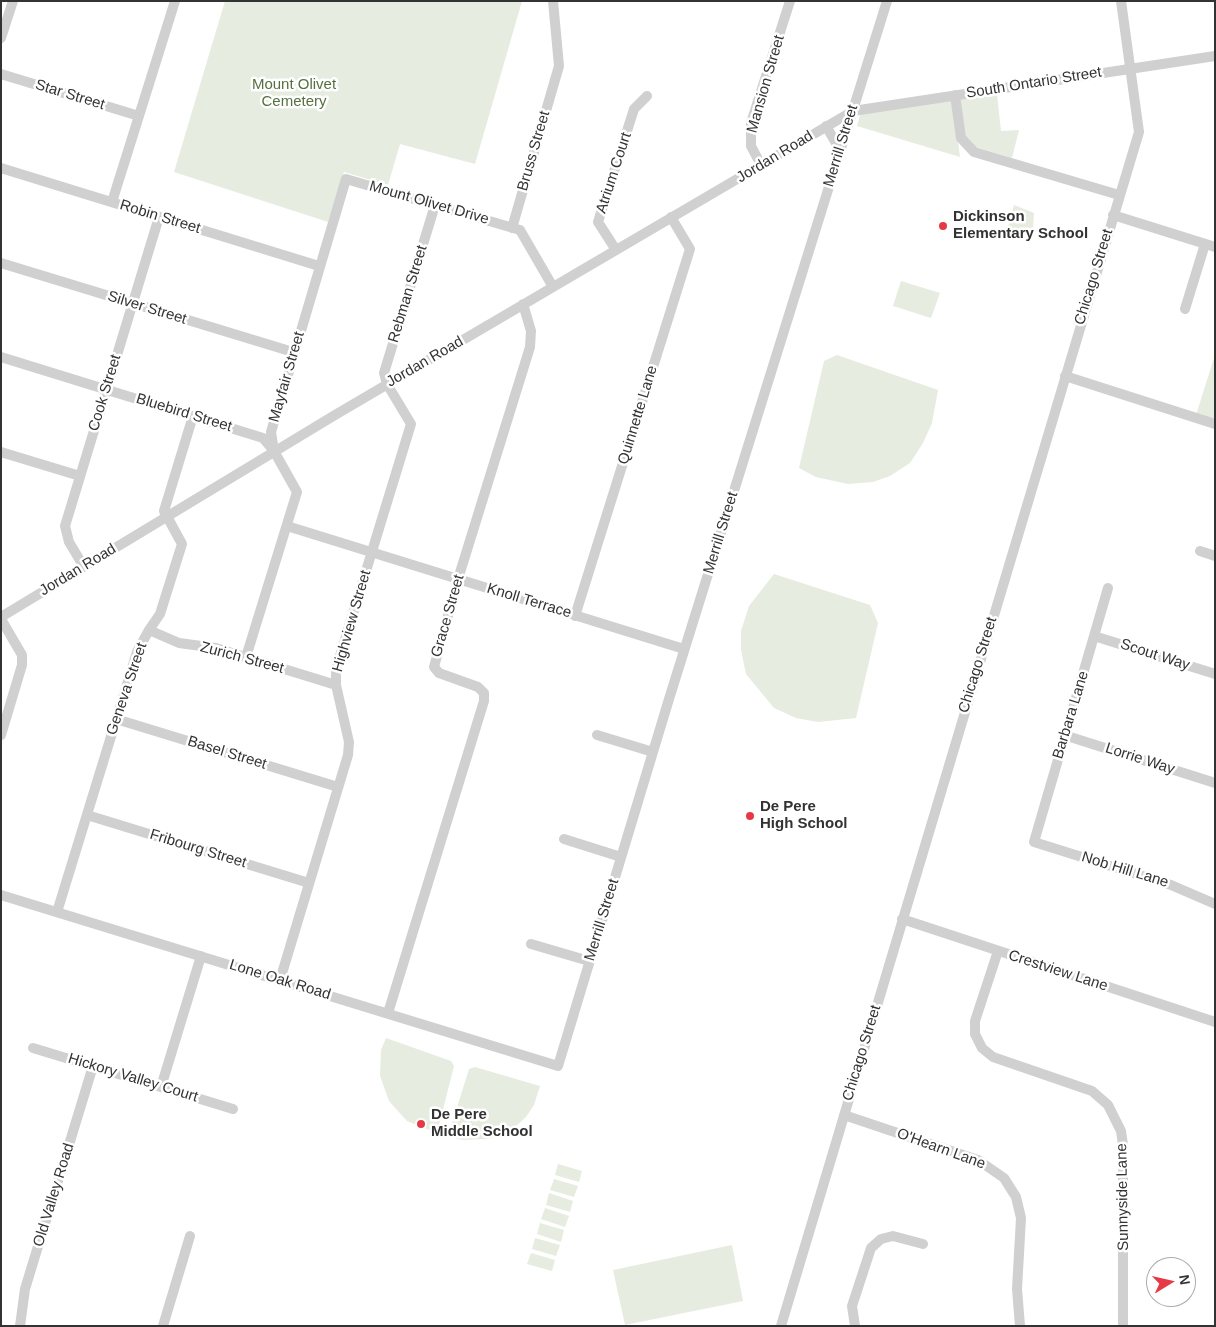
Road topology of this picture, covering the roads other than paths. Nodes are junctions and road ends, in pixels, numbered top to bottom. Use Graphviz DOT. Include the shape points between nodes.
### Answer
graph roads {
  1 [pos="13,1"];
  2 [pos="175,1"];
  3 [pos="553,1"];
  4 [pos="790,1"];
  5 [pos="887,1"];
  6 [pos="1121,1"];
  7 [pos="1,38"];
  8 [pos="1215,56"];
  9 [pos="1131,69"];
  10 [pos="1,74"];
  11 [pos="956,95"];
  12 [pos="647,96"];
  13 [pos="853,111"];
  14 [pos="139,116"];
  15 [pos="826,126"];
  16 [pos="840,150"];
  17 [pos="761,165"];
  18 [pos="1,168"];
  19 [pos="346,179"];
  20 [pos="1119,196"];
  21 [pos="112,202"];
  22 [pos="435,205"];
  23 [pos="1113,215"];
  24 [pos="159,217"];
  25 [pos="671,217"];
  26 [pos="512,228"];
  27 [pos="1210,246"];
  28 [pos="616,250"];
  29 [pos="1,263"];
  30 [pos="320,266"];
  31 [pos="553,287"];
  32 [pos="133,303"];
  33 [pos="523,304"];
  34 [pos="1185,309"];
  35 [pos="293,352"];
  36 [pos="1,357"];
  37 [pos="1065,376"];
  38 [pos="387,384"];
  39 [pos="106,389"];
  40 [pos="193,416"];
  41 [pos="1215,424"];
  42 [pos="274,451"];
  43 [pos="1,452"];
  44 [pos="80,476"];
  45 [pos="166,518"];
  46 [pos="287,526"];
  47 [pos="1200,551"];
  48 [pos="372,552"];
  49 [pos="1215,556"];
  50 [pos="84,567"];
  51 [pos="458,579"];
  52 [pos="1108,588"];
  53 [pos="575,616"];
  54 [pos="1,618"];
  55 [pos="148,630"];
  56 [pos="1094,636"];
  57 [pos="684,649"];
  58 [pos="246,657"];
  59 [pos="1215,674"];
  60 [pos="336,685"];
  61 [pos="116,719"];
  62 [pos="1,735"];
  63 [pos="597,735"];
  64 [pos="1064,735"];
  65 [pos="653,752"];
  66 [pos="1215,783"];
  67 [pos="338,787"];
  68 [pos="87,815"];
  69 [pos="564,839"];
  70 [pos="1034,842"];
  71 [pos="621,856"];
  72 [pos="309,883"];
  73 [pos="1,895"];
  74 [pos="1215,904"];
  75 [pos="57,912"];
  76 [pos="902,919"];
  77 [pos="531,944"];
  78 [pos="998,951"];
  79 [pos="201,956"];
  80 [pos="590,961"];
  81 [pos="280,980"];
  82 [pos="388,1013"];
  83 [pos="1215,1022"];
  84 [pos="33,1048"];
  85 [pos="93,1066"];
  86 [pos="558,1066"];
  87 [pos="161,1087"];
  88 [pos="233,1109"];
  89 [pos="844,1115"];
  90 [pos="190,1236"];
  91 [pos="923,1244"];
  92 [pos="20,1326"];
  93 [pos="163,1326"];
  94 [pos="781,1326"];
  95 [pos="855,1326"];
  96 [pos="1020,1326"];
  97 [pos="1124,1326"];
  1 -- 7 [label="street"];
  2 -- 14 [label="street"];
  3 -- 26 [label="street, Bruss Street" via="559,66"];
  4 -- 17 [label="street, Mansion Street" via="751,123 752,146"];
  5 -- 13 [label="street, Merrill Street"];
  6 -- 9 [label="street, Chicago Street"];
  8 -- 9 [label="street, South Ontario Street"];
  9 -- 11 [label="street, South Ontario Street"];
  9 -- 20 [label="street, Chicago Street" via="1139,132"];
  10 -- 14 [label="street, Star Street"];
  11 -- 13 [label="street, South Ontario Street"];
  11 -- 20 [label="street" via="961,138 974,152"];
  12 -- 28 [label="street, Atrium Court" via="634,109 598,222"];
  13 -- 15 [label="street, Jordan Road"];
  13 -- 16 [label="street, Merrill Street"];
  14 -- 21 [label="street"];
  15 -- 16 [label="street"];
  15 -- 17 [label="street, Jordan Road"];
  16 -- 57 [label="street, Merrill Street"];
  17 -- 25 [label="street, Jordan Road"];
  18 -- 21 [label="street, Robin Street"];
  19 -- 22 [label="street, Mount Olivet Drive"];
  19 -- 30 [label="street, Mayfair Street"];
  20 -- 23 [label="street, Chicago Street"];
  21 -- 24 [label="street, Robin Street"];
  22 -- 26 [label="street, Mount Olivet Drive"];
  22 -- 38 [label="street, Rebman Street" via="384,373"];
  23 -- 27 [label="street"];
  23 -- 37 [label="street, Chicago Street"];
  24 -- 30 [label="street, Robin Street"];
  24 -- 32 [label="street, Cook Street"];
  25 -- 28 [label="street, Jordan Road"];
  25 -- 53 [label="street, Quinnette Lane" via="690,249"];
  26 -- 31 [label="street" via="520,230"];
  27 -- 34 [label="street"];
  28 -- 31 [label="street, Jordan Road"];
  29 -- 32 [label="street, Silver Street"];
  30 -- 35 [label="street, Mayfair Street"];
  31 -- 33 [label="street, Jordan Road"];
  32 -- 35 [label="street, Silver Street"];
  32 -- 39 [label="street, Cook Street"];
  33 -- 38 [label="street, Jordan Road"];
  33 -- 51 [label="street, Grace Street" via="531,331 530,347"];
  35 -- 42 [label="street, Mayfair Street" via="271,432"];
  36 -- 39 [label="street, Bluebird Street"];
  37 -- 41 [label="street"];
  37 -- 76 [label="street, Chicago Street"];
  38 -- 42 [label="street, Jordan Road"];
  38 -- 48 [label="street, Highview Street" via="411,424"];
  39 -- 40 [label="street, Bluebird Street"];
  39 -- 44 [label="street, Cook Street"];
  40 -- 42 [label="street, Bluebird Street" via="263,438"];
  40 -- 45 [label="street" via="164,511"];
  42 -- 45 [label="street, Jordan Road"];
  42 -- 46 [label="street, Mayfair Street" via="298,492"];
  43 -- 44 [label="street"];
  44 -- 50 [label="street, Cook Street" via="64,531"];
  45 -- 50 [label="street, Jordan Road"];
  45 -- 55 [label="street, Geneva Street" via="182,544 160,614"];
  46 -- 48 [label="street, Knoll Terrace"];
  46 -- 58 [label="street, Mayfair Street"];
  47 -- 49 [label="street"];
  48 -- 51 [label="street, Knoll Terrace"];
  48 -- 60 [label="street, Highview Street" via="336,669"];
  50 -- 54 [label="street, Jordan Road"];
  51 -- 53 [label="street, Knoll Terrace"];
  51 -- 82 [label="street, Grace Street" via="434,667 439,673 478,687 484,693 484,701"];
  52 -- 56 [label="street, Barbara Lane"];
  53 -- 57 [label="street, Knoll Terrace"];
  54 -- 62 [label="street" via="22,655 22,665"];
  55 -- 58 [label="street, Zurich Street" via="179,643 216,648"];
  55 -- 61 [label="street, Geneva Street" via="137,652"];
  56 -- 59 [label="street, Scout Way"];
  56 -- 64 [label="street, Barbara Lane"];
  57 -- 65 [label="street, Merrill Street"];
  58 -- 60 [label="street, Zurich Street"];
  60 -- 67 [label="street, Highview Street" via="349,742"];
  61 -- 67 [label="street, Basel Street"];
  61 -- 68 [label="street, Geneva Street"];
  63 -- 65 [label="street"];
  64 -- 66 [label="street, Lorrie Way"];
  64 -- 70 [label="street, Barbara Lane"];
  65 -- 71 [label="street, Merrill Street"];
  67 -- 72 [label="street, Highview Street"];
  68 -- 72 [label="street, Fribourg Street"];
  68 -- 75 [label="street, Geneva Street"];
  69 -- 71 [label="street"];
  70 -- 74 [label="street, Nob Hill Lane" via="1171,885"];
  71 -- 80 [label="street, Merrill Street"];
  72 -- 81 [label="street, Highview Street"];
  73 -- 75 [label="street, Lone Oak Road"];
  75 -- 79 [label="street, Lone Oak Road"];
  76 -- 78 [label="street, Crestview Lane"];
  76 -- 89 [label="street, Chicago Street"];
  77 -- 80 [label="street"];
  78 -- 83 [label="street, Crestview Lane"];
  78 -- 97 [label="street, Sunnyside Lane" via="976,1021 975,1034 982,1048 993,1057 1092,1091 1108,1105 1120,1126 1123,1145"];
  79 -- 81 [label="street, Lone Oak Road"];
  79 -- 87 [label="street"];
  80 -- 86 [label="street, Merrill Street"];
  81 -- 82 [label="street, Lone Oak Road"];
  82 -- 86 [label="street, Lone Oak Road"];
  84 -- 85 [label="street, Hickory Valley Court"];
  85 -- 87 [label="street, Hickory Valley Court"];
  85 -- 92 [label="street, Old Valley Road" via="25,1289"];
  87 -- 88 [label="street, Hickory Valley Court"];
  89 -- 94 [label="street, Chicago Street"];
  89 -- 96 [label="street, O'Hearn Lane" via="978,1160 1004,1178 1016,1197 1021,1218 1017,1289"];
  90 -- 93 [label="street"];
  91 -- 95 [label="street" via="893,1236 881,1239 871,1248 852,1306"];
}
